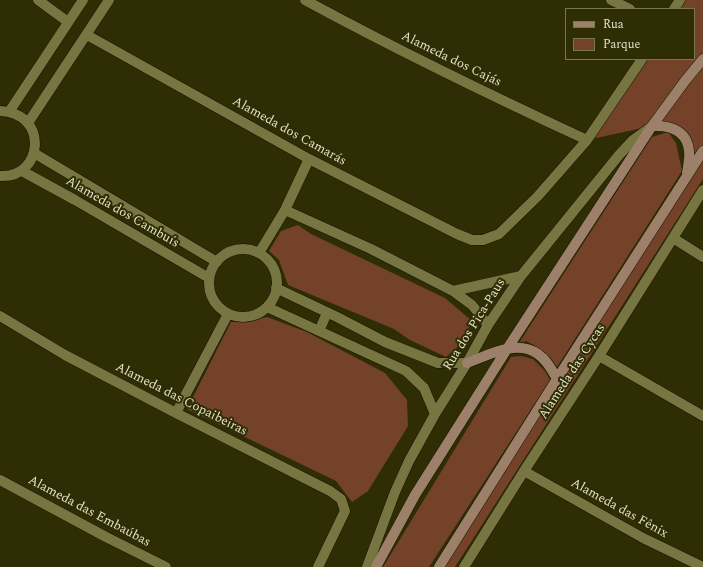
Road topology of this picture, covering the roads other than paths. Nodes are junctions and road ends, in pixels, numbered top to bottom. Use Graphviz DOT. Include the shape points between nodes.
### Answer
graph roads {
  1 [pos="38,0"];
  2 [pos="83,0"];
  3 [pos="109,0"];
  4 [pos="305,0"];
  5 [pos="611,0"];
  6 [pos="628,8"];
  7 [pos="68,22"];
  8 [pos="87,35"];
  9 [pos="703,59"];
  10 [pos="641,60"];
  11 [pos="4,111"];
  12 [pos="28,123"];
  13 [pos="652,126"];
  14 [pos="587,140"];
  15 [pos="703,151"];
  16 [pos="34,153"];
  17 [pos="309,159"];
  18 [pos="22,170"];
  19 [pos="687,175"];
  20 [pos="0,176"];
  21 [pos="703,190"];
  22 [pos="285,210"];
  23 [pos="673,238"];
  24 [pos="259,253"];
  25 [pos="703,257"];
  26 [pos="217,262"];
  27 [pos="521,276"];
  28 [pos="209,278"];
  29 [pos="276,288"];
  30 [pos="453,291"];
  31 [pos="267,307"];
  32 [pos="327,312"];
  33 [pos="228,314"];
  34 [pos="0,316"];
  35 [pos="488,325"];
  36 [pos="319,331"];
  37 [pos="385,342"];
  38 [pos="507,348"];
  39 [pos="599,356"];
  40 [pos="377,358"];
  41 [pos="467,364"];
  42 [pos="557,379"];
  43 [pos="176,413"];
  44 [pos="435,414"];
  45 [pos="703,416"];
  46 [pos="524,471"];
  47 [pos="0,480"];
  48 [pos="703,566"];
  49 [pos="166,567"];
  50 [pos="318,567"];
  51 [pos="367,567"];
  52 [pos="376,567"];
  53 [pos="439,567"];
  54 [pos="464,567"];
  1 -- 7 [label="street"];
  2 -- 7 [label="street"];
  3 -- 8 [label="street"];
  4 -- 14 [label="street, Alameda dos Cajás" via="427,64"];
  5 -- 6 [label="street"];
  7 -- 11 [label="street"];
  8 -- 12 [label="street"];
  8 -- 17 [label="street, Alameda dos Camarás"];
  9 -- 13 [label="street, Rua dos Pica-Paus"];
  10 -- 14 [label="street"];
  11 -- 12 [label="street" via="19,116"];
  12 -- 16 [label="street" via="35,142"];
  13 -- 19 [label="street" via="671,127 681,133 687,141"];
  13 -- 27 [label="street, Rua dos Pica-Paus" via="633,140 619,155"];
  13 -- 38 [label="street, Rua dos Pica-Paus"];
  14 -- 17 [label="street, Alameda dos Camarás" via="538,196 499,234 483,240 472,240 457,234"];
  15 -- 19 [label="street"];
  16 -- 18 [label="street"];
  16 -- 26 [label="street, Alameda dos Cambuís"];
  17 -- 22 [label="street"];
  18 -- 20 [label="street" via="12,175"];
  18 -- 28 [label="street, Alameda dos Cambuís"];
  19 -- 42 [label="street"];
  21 -- 23 [label="street, Alameda das Cycas"];
  22 -- 24 [label="street"];
  22 -- 30 [label="street" via="371,249"];
  23 -- 25 [label="street"];
  23 -- 39 [label="street, Alameda das Cycas"];
  24 -- 26 [label="street" via="241,249 224,255"];
  24 -- 29 [label="street" via="273,268"];
  26 -- 28 [label="street"];
  27 -- 30 [label="street"];
  27 -- 35 [label="street, Rua dos Pica-Paus"];
  28 -- 33 [label="street" via="213,299"];
  29 -- 31 [label="street"];
  29 -- 32 [label="street"];
  30 -- 35 [label="street" via="472,305"];
  31 -- 33 [label="street" via="248,317"];
  31 -- 36 [label="street"];
  32 -- 36 [label="street"];
  32 -- 37 [label="street"];
  33 -- 43 [label="street"];
  34 -- 43 [label="street, Alameda das Copaibeiras" via="65,355"];
  35 -- 41 [label="street, Rua dos Pica-Paus"];
  36 -- 40 [label="street"];
  37 -- 40 [label="street"];
  37 -- 41 [label="street" via="438,363"];
  38 -- 41 [label="street"];
  38 -- 42 [label="street" via="524,348 538,354"];
  38 -- 52 [label="street, Rua dos Pica-Paus" via="415,495"];
  39 -- 45 [label="street"];
  39 -- 46 [label="street, Alameda das Cycas"];
  40 -- 44 [label="street" via="406,371 424,388"];
  41 -- 44 [label="street, Rua dos Pica-Paus"];
  42 -- 53 [label="street"];
  43 -- 50 [label="street, Alameda das Copaibeiras" via="330,491 340,499 345,511"];
  44 -- 51 [label="street, Rua dos Pica-Paus" via="395,492"];
  46 -- 48 [label="street, Alameda das Fênix" via="643,538"];
  46 -- 54 [label="street, Alameda das Cycas"];
  47 -- 49 [label="street, Alameda das Embaúbas"];
}
